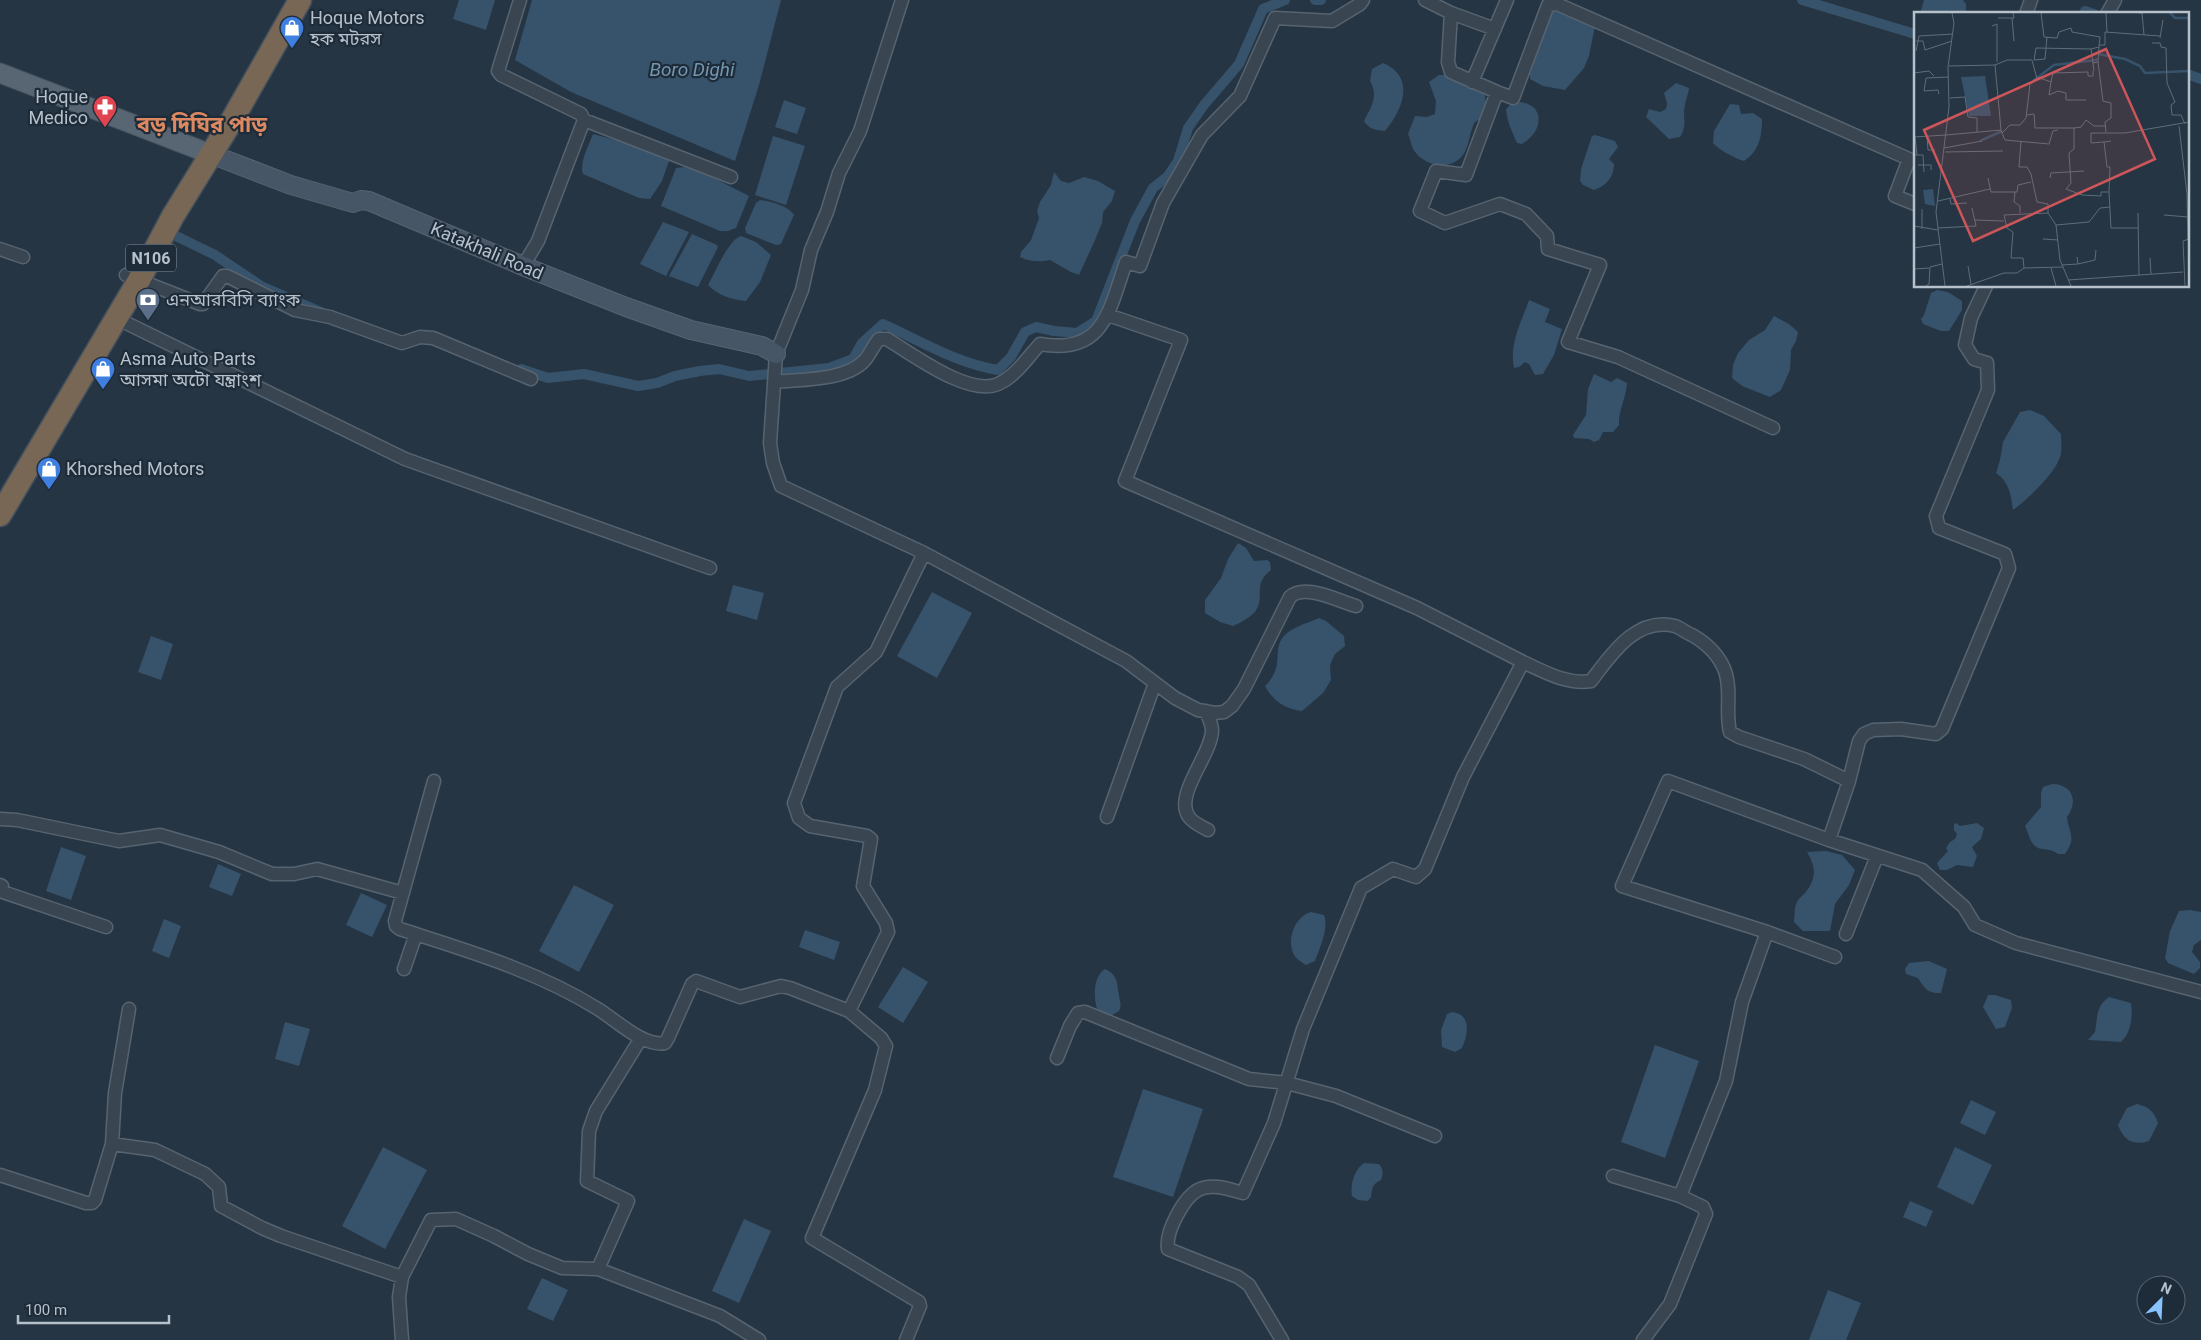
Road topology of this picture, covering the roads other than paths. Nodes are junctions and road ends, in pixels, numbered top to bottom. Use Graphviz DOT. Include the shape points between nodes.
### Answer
graph roads {
  1 [pos="286,0"];
  2 [pos="300,0"];
  3 [pos="520,0"];
  4 [pos="902,0"];
  5 [pos="1363,0"];
  6 [pos="1426,0"];
  7 [pos="1506,0"];
  8 [pos="2031,0"];
  9 [pos="1451,12"];
  10 [pos="2027,12"];
  11 [pos="1495,29"];
  12 [pos="1,75"];
  13 [pos="1472,82"];
  14 [pos="1497,92"];
  15 [pos="584,120"];
  16 [pos="206,152"];
  17 [pos="731,177"];
  18 [pos="1914,204"];
  19 [pos="0,249"];
  20 [pos="23,257"];
  21 [pos="523,266"];
  22 [pos="132,278"];
  23 [pos="1985,288"];
  24 [pos="1108,315"];
  25 [pos="116,318"];
  26 [pos="776,354"];
  27 [pos="532,379"];
  28 [pos="775,382"];
  29 [pos="1773,428"];
  30 [pos="0,490"];
  31 [pos="0,515"];
  32 [pos="924,553"];
  33 [pos="710,568"];
  34 [pos="1356,606"];
  35 [pos="1523,662"];
  36 [pos="1155,683"];
  37 [pos="1206,711"];
  38 [pos="434,781"];
  39 [pos="1849,781"];
  40 [pos="1107,817"];
  41 [pos="0,819"];
  42 [pos="1208,830"];
  43 [pos="1829,840"];
  44 [pos="1877,856"];
  45 [pos="0,885"];
  46 [pos="403,893"];
  47 [pos="106,927"];
  48 [pos="1767,932"];
  49 [pos="416,934"];
  50 [pos="1846,934"];
  51 [pos="1835,957"];
  52 [pos="404,969"];
  53 [pos="2201,992"];
  54 [pos="129,1009"];
  55 [pos="849,1011"];
  56 [pos="641,1038"];
  57 [pos="1057,1058"];
  58 [pos="1287,1083"];
  59 [pos="1435,1136"];
  60 [pos="112,1144"];
  61 [pos="0,1175"];
  62 [pos="1614,1176"];
  63 [pos="1680,1196"];
  64 [pos="598,1269"];
  65 [pos="402,1277"];
  66 [pos="402,1340"];
  67 [pos="759,1340"];
  68 [pos="906,1340"];
  69 [pos="1282,1340"];
  70 [pos="1643,1340"];
  1 -- 16 [label="highway, N106"];
  2 -- 16 [label="highway, N106"];
  3 -- 15 [label="street" via="498,71 581,114"];
  4 -- 26 [label="street" via="860,131 839,173 828,212 810,250 802,290"];
  5 -- 24 [label="street" via="1332,21 1275,18 1240,96 1202,134 1164,203 1140,266 1126,262"];
  6 -- 9 [label="street"];
  7 -- 11 [label="street"];
  8 -- 10 [label="street"];
  9 -- 11 [label="street"];
  9 -- 13 [label="street" via="1448,67"];
  11 -- 13 [label="street"];
  12 -- 16 [label="main road"];
  13 -- 14 [label="street"];
  14 -- 18 [label="street" via="1513,98 1548,5 1557,4 1909,159 1895,196"];
  14 -- 29 [label="street" via="1466,175 1436,170 1420,211 1445,223 1500,204 1526,214 1547,236 1548,249 1600,265 1568,342 1618,357"];
  15 -- 17 [label="street"];
  15 -- 21 [label="street" via="538,241"];
  16 -- 21 [label="street, Katakhali Road" via="291,185 344,201 369,201"];
  16 -- 22 [label="highway, N106"];
  19 -- 20 [label="street"];
  21 -- 26 [label="street, Katakhali Road" via="690,330 762,346"];
  22 -- 25 [label="highway, N106"];
  22 -- 27 [label="street" via="203,304 227,276 295,310 330,317 402,343 420,337 433,338"];
  22 -- 30 [label="highway, N106" via="106,314"];
  23 -- 39 [label="street" via="1965,345 1974,360 1987,363 1988,390 1936,516 1939,528 2005,554 2009,568 1942,729 1936,734 1901,729 1873,730 1864,734 1859,741"];
  24 -- 28 [label="street" via="1098,330 1083,342 1059,347 1040,344 1012,375 990,387 955,379 887,339 879,339 865,361 850,370 828,377"];
  24 -- 35 [label="street" via="1181,340 1125,481 1417,608"];
  25 -- 31 [label="highway, N106"];
  25 -- 33 [label="street" via="405,459"];
  26 -- 28 [label="street"];
  28 -- 32 [label="street" via="770,443 781,486"];
  32 -- 36 [label="street" via="1126,662"];
  32 -- 55 [label="street" via="876,652 837,687 794,803 799,818 810,826 866,836 871,840 863,886 886,923 888,932"];
  34 -- 37 [label="street" via="1306,590 1295,592 1232,706 1224,712"];
  35 -- 39 [label="street" via="1567,680 1591,681 1614,650 1642,628 1658,624 1676,626 1702,641 1725,671 1730,732 1804,759"];
  35 -- 58 [label="street" via="1463,777 1425,869 1416,878 1393,869 1361,888 1303,1029"];
  36 -- 37 [label="street" via="1175,698"];
  36 -- 40 [label="street"];
  37 -- 42 [label="street" via="1213,728 1210,745 1190,784 1184,804 1189,818"];
  38 -- 46 [label="street"];
  39 -- 43 [label="street"];
  41 -- 46 [label="street" via="119,841 160,835 219,852 272,874 317,869"];
  43 -- 44 [label="street"];
  43 -- 48 [label="street" via="1668,781 1622,886"];
  44 -- 50 [label="street"];
  44 -- 53 [label="street" via="1922,870 1964,907 1975,925 2016,943"];
  45 -- 47 [label="street" via="0,891"];
  46 -- 49 [label="street" via="396,926"];
  48 -- 51 [label="street"];
  48 -- 63 [label="street" via="1742,1002 1726,1080"];
  49 -- 52 [label="street"];
  49 -- 56 [label="street" via="547,982"];
  54 -- 60 [label="street"];
  55 -- 56 [label="street" via="786,987 740,997 696,981 665,1043"];
  55 -- 68 [label="street" via="886,1046 875,1090 812,1238 919,1302"];
  56 -- 64 [label="street" via="596,1111 589,1131 587,1182 628,1201"];
  57 -- 58 [label="street" via="1070,1026 1078,1013 1085,1012 1249,1079"];
  58 -- 59 [label="street" via="1336,1096"];
  58 -- 69 [label="street" via="1274,1123 1243,1192 1213,1187 1200,1189 1187,1200 1166,1240 1168,1249 1238,1277 1249,1285"];
  60 -- 61 [label="street" via="92,1203"];
  60 -- 65 [label="street" via="155,1150 205,1174 219,1187 221,1206 262,1228"];
  62 -- 63 [label="street"];
  63 -- 70 [label="street" via="1703,1207 1706,1214 1670,1304"];
  64 -- 65 [label="street" via="562,1268 456,1218 431,1220"];
  64 -- 67 [label="street" via="720,1316"];
  65 -- 66 [label="street" via="399,1297"];
}
